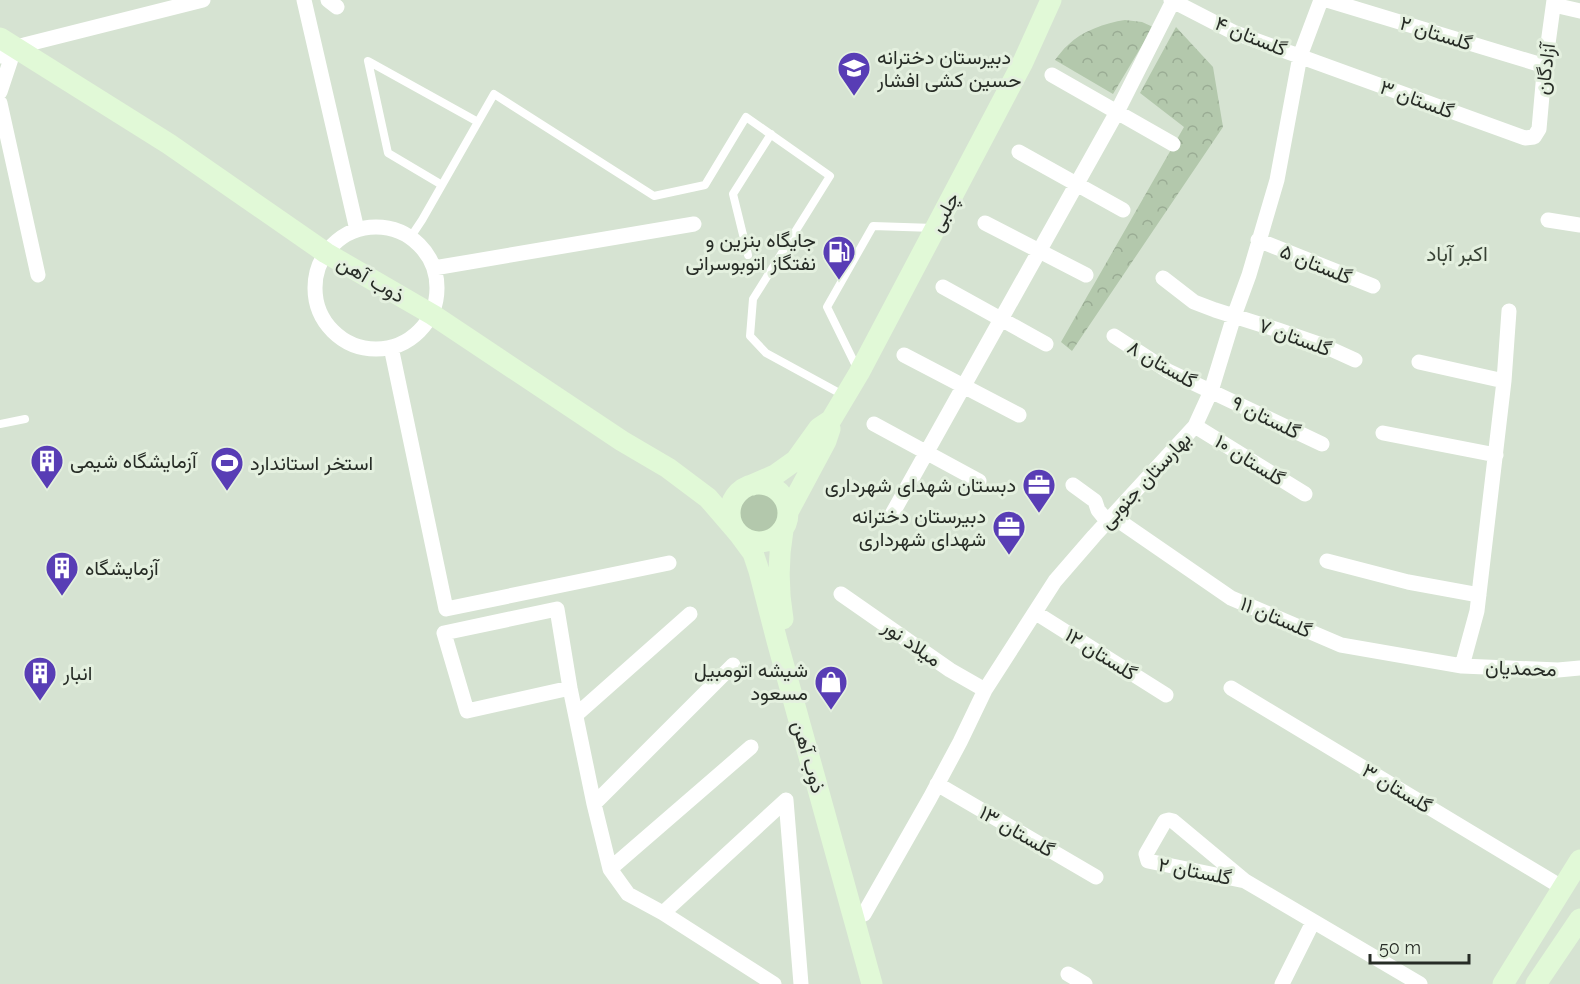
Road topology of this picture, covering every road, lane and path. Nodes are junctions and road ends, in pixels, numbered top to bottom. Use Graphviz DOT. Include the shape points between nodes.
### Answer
graph roads {
  1 [pos="203,0"];
  2 [pos="304,0"];
  3 [pos="1051,0"];
  4 [pos="1321,0"];
  5 [pos="1327,0"];
  6 [pos="1172,1"];
  7 [pos="1554,3"];
  8 [pos="1580,11"];
  9 [pos="5,47"];
  10 [pos="1300,56"];
  11 [pos="1545,66"];
  12 [pos="1052,75"];
  13 [pos="0,92"];
  14 [pos="0,103"];
  15 [pos="1117,112"];
  16 [pos="478,122"];
  17 [pos="771,134"];
  18 [pos="1534,137"];
  19 [pos="1173,144"];
  20 [pos="1019,152"];
  21 [pos="1077,184"];
  22 [pos="442,185"];
  23 [pos="1123,210"];
  24 [pos="1548,220"];
  25 [pos="985,222"];
  26 [pos="694,224"];
  27 [pos="1580,225"];
  28 [pos="935,228"];
  29 [pos="357,230"];
  30 [pos="410,238"];
  31 [pos="1258,240"];
  32 [pos="1039,252"];
  33 [pos="326,253"];
  34 [pos="748,255"];
  35 [pos="434,267"];
  36 [pos="38,275"];
  37 [pos="1086,275"];
  38 [pos="1163,279"];
  39 [pos="1373,286"];
  40 [pos="943,287"];
  41 [pos="1509,311"];
  42 [pos="433,315"];
  43 [pos="1234,316"];
  44 [pos="1001,319"];
  45 [pos="1114,336"];
  46 [pos="1046,344"];
  47 [pos="391,347"];
  48 [pos="904,355"];
  49 [pos="1355,360"];
  50 [pos="1419,362"];
  51 [pos="859,372"];
  52 [pos="1504,381"];
  53 [pos="964,385"];
  54 [pos="1211,391"];
  55 [pos="845,396"];
  56 [pos="1019,415"];
  57 [pos="25,419"];
  58 [pos="831,420"];
  59 [pos="0,424"];
  60 [pos="874,424"];
  61 [pos="1195,426"];
  62 [pos="1383,433"];
  63 [pos="1322,444"];
  64 [pos="927,452"];
  65 [pos="1496,454"];
  66 [pos="980,481"];
  67 [pos="1073,484"];
  68 [pos="752,485"];
  69 [pos="1305,494"];
  70 [pos="891,516"];
  71 [pos="1109,519"];
  72 [pos="786,521"];
  73 [pos="737,531"];
  74 [pos="1327,561"];
  75 [pos="669,563"];
  76 [pos="841,594"];
  77 [pos="1479,595"];
  78 [pos="1035,613"];
  79 [pos="690,614"];
  80 [pos="733,665"];
  81 [pos="1462,666"];
  82 [pos="1580,668"];
  83 [pos="570,688"];
  84 [pos="1231,688"];
  85 [pos="985,690"];
  86 [pos="1166,695"];
  87 [pos="576,715"];
  88 [pos="752,747"];
  89 [pos="938,784"];
  90 [pos="594,804"];
  91 [pos="610,869"];
  92 [pos="1573,875"];
  93 [pos="1096,877"];
  94 [pos="1245,881"];
  95 [pos="663,913"];
  96 [pos="859,916"];
  97 [pos="1313,922"];
  98 [pos="1578,928"];
  99 [pos="1068,974"];
  100 [pos="774,984"];
  101 [pos="801,984"];
  102 [pos="872,984"];
  103 [pos="884,984"];
  104 [pos="1085,984"];
  105 [pos="1282,984"];
  106 [pos="1420,984"];
  107 [pos="1503,984"];
  108 [pos="1536,984"];
  1 -- 9 [label="street"];
  2 -- 29 [label="street"];
  3 -- 28 [label="main road, چلبی" via="1023,62"];
  4 -- 10 [label="street, بهارستان جنوبی"];
  5 -- 11 [label="street, گلستان ۲"];
  6 -- 10 [label="street, گلستان ۴" via="1233,32"];
  6 -- 15 [label="street"];
  7 -- 8 [label="street"];
  7 -- 11 [label="street, آزادگان"];
  9 -- 13 [label="street"];
  9 -- 33 [label="main road, ذوب آهن" via="169,144"];
  10 -- 18 [label="street, گلستان ۳" via="1525,138"];
  10 -- 31 [label="street, بهارستان جنوبی" via="1277,180"];
  11 -- 18 [label="street, آزادگان" via="1539,129"];
  12 -- 15 [label="street"];
  14 -- 36 [label="street"];
  15 -- 19 [label="street"];
  15 -- 21 [label="street"];
  16 -- 17 [label="lane" via="494,94 654,196 705,185 746,117"];
  16 -- 22 [label="lane"];
  16 -- 22 [label="lane" via="368,61 388,153"];
  17 -- 34 [label="lane" via="733,194"];
  17 -- 55 [label="lane" via="831,176 753,299 750,336 766,353"];
  20 -- 21 [label="street"];
  21 -- 23 [label="street"];
  21 -- 32 [label="street"];
  22 -- 30 [label="lane"];
  24 -- 27 [label="street"];
  25 -- 32 [label="street"];
  26 -- 35 [label="street"];
  28 -- 51 [label="main road, چلبی"];
  28 -- 51 [label="lane" via="873,226 827,307"];
  29 -- 30 [label="street" via="378,227"];
  29 -- 33 [label="street" via="339,239"];
  30 -- 35 [label="street"];
  31 -- 39 [label="street, گلستان ۵"];
  31 -- 43 [label="street, بهارستان جنوبی"];
  32 -- 37 [label="street"];
  32 -- 44 [label="street"];
  33 -- 42 [label="main road, ذوب آهن"];
  33 -- 47 [label="street" via="317,273 315,292 330,328 363,347"];
  35 -- 42 [label="street" via="437,286"];
  38 -- 43 [label="street, گلستان ۷" via="1194,302"];
  40 -- 44 [label="street"];
  41 -- 52 [label="street"];
  42 -- 47 [label="street" via="418,332"];
  42 -- 73 [label="main road, ذوب آهن" via="668,468 708,498"];
  43 -- 49 [label="street, گلستان ۷"];
  43 -- 54 [label="street, بهارستان جنوبی"];
  44 -- 46 [label="street"];
  44 -- 53 [label="street"];
  45 -- 54 [label="street, گلستان ۸" via="1168,371"];
  47 -- 75 [label="street" via="446,609"];
  48 -- 53 [label="street"];
  50 -- 52 [label="street"];
  51 -- 55 [label="main road, چلبی"];
  52 -- 65 [label="street"];
  53 -- 56 [label="street"];
  53 -- 64 [label="street"];
  54 -- 61 [label="street, بهارستان جنوبی"];
  54 -- 63 [label="street, گلستان ۹"];
  55 -- 58 [label="main road, چلبی"];
  57 -- 59 [label="lane"];
  58 -- 68 [label="main road" via="819,428 796,460"];
  58 -- 72 [label="main road" via="826,441"];
  60 -- 64 [label="street"];
  61 -- 69 [label="street, گلستان ۱۰"];
  61 -- 71 [label="street, بهارستان جنوبی"];
  62 -- 65 [label="street"];
  64 -- 66 [label="street"];
  64 -- 70 [label="street"];
  65 -- 77 [label="street"];
  67 -- 71 [label="street" via="1095,501 1098,510"];
  68 -- 72 [label="main road" via="769,486 782,496"];
  68 -- 73 [label="main road" via="732,501 730,520"];
  71 -- 78 [label="street, بهارستان جنوبی" via="1055,581"];
  71 -- 81 [label="street, گلستان ۱۱" via="1231,598 1341,645"];
  72 -- 73 [label="main road" via="771,540 763,542 746,539"];
  72 -- 96 [label="main road, ذوب آهن" via="780,548 780,604"];
  73 -- 96 [label="main road, ذوب آهن" via="753,553 759,571"];
  74 -- 77 [label="street"];
  76 -- 85 [label="street, میلاد نور"];
  77 -- 81 [label="street"];
  78 -- 85 [label="street, بهارستان جنوبی"];
  78 -- 86 [label="street, گلستان ۱۲"];
  79 -- 87 [label="street"];
  80 -- 90 [label="street"];
  81 -- 82 [label="street, محمدیان"];
  83 -- 83 [label="street" via="467,711 444,633 557,609"];
  83 -- 87 [label="street"];
  84 -- 92 [label="street, گلستان ۳"];
  85 -- 89 [label="street, بهارستان جنوبی"];
  87 -- 90 [label="street"];
  88 -- 91 [label="street"];
  89 -- 93 [label="street, گلستان ۱۳"];
  89 -- 96 [label="street, بهارستان جنوبی"];
  90 -- 91 [label="street"];
  91 -- 95 [label="street" via="628,894"];
  92 -- 107 [label="main road"];
  94 -- 94 [label="street, گلستان ۲" via="1173,820 1165,821 1146,854 1148,861"];
  94 -- 97 [label="street, گلستان ۲"];
  95 -- 100 [label="street"];
  95 -- 101 [label="street" via="786,800"];
  96 -- 102 [label="main road, ذوب آهن"];
  96 -- 103 [label="main road, ذوب آهن"];
  97 -- 105 [label="street"];
  97 -- 106 [label="street, گلستان ۲"];
  98 -- 108 [label="main road"];
  99 -- 104 [label="street"];
}
